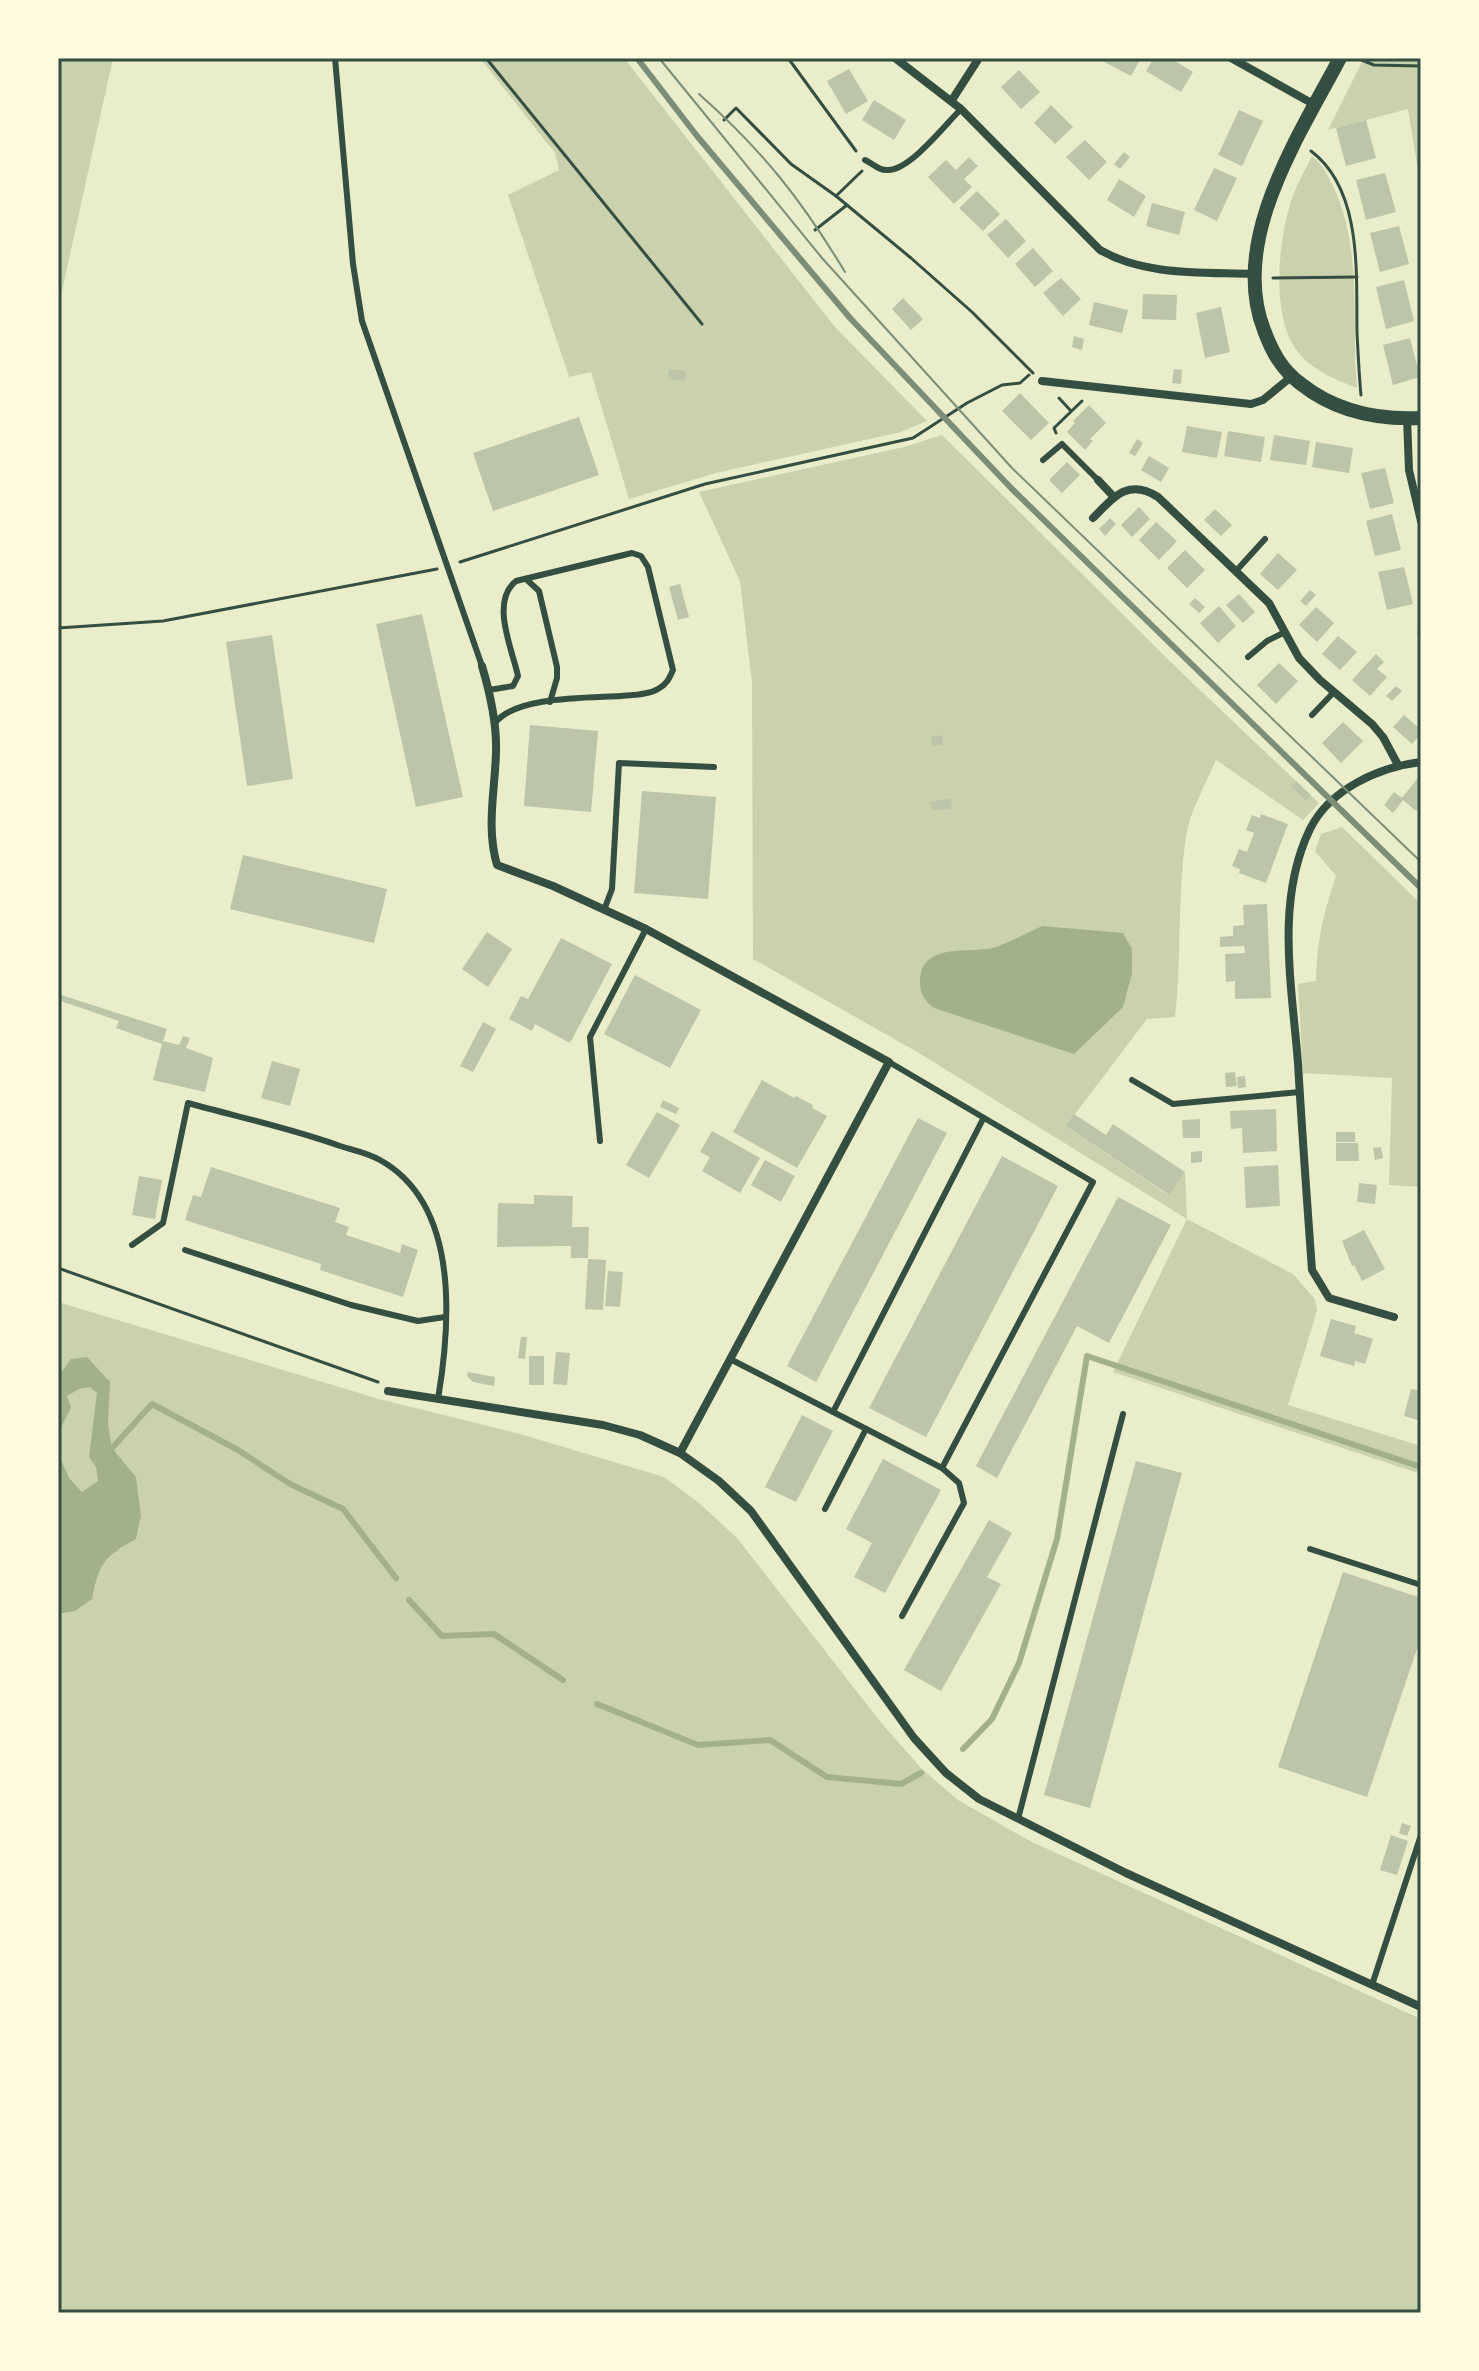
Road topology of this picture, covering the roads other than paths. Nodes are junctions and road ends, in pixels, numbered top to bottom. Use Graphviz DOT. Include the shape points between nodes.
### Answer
graph roads {
  1 [pos="335,58"];
  2 [pos="895,58"];
  3 [pos="979,58"];
  4 [pos="1231,58"];
  5 [pos="1340,58"];
  6 [pos="952,100"];
  7 [pos="1315,105"];
  8 [pos="961,109"];
  9 [pos="865,160"];
  10 [pos="1252,274"];
  11 [pos="1291,377"];
  12 [pos="1042,381"];
  13 [pos="1414,418"];
  14 [pos="1043,460"];
  15 [pos="1098,480"];
  16 [pos="1114,497"];
  17 [pos="1093,518"];
  18 [pos="1421,521"];
  19 [pos="1265,539"];
  20 [pos="1236,571"];
  21 [pos="526,579"];
  22 [pos="1285,632"];
  23 [pos="1248,657"];
  24 [pos="482,666"];
  25 [pos="489,690"];
  26 [pos="1334,692"];
  27 [pos="550,702"];
  28 [pos="1312,715"];
  29 [pos="495,724"];
  30 [pos="1421,762"];
  31 [pos="1398,765"];
  32 [pos="714,767"];
  33 [pos="604,910"];
  34 [pos="646,929"];
  35 [pos="889,1062"];
  36 [pos="1132,1080"];
  37 [pos="1300,1092"];
  38 [pos="983,1119"];
  39 [pos="600,1141"];
  40 [pos="132,1245"];
  41 [pos="185,1250"];
  42 [pos="445,1317"];
  43 [pos="1394,1317"];
  44 [pos="730,1359"];
  45 [pos="388,1391"];
  46 [pos="438,1399"];
  47 [pos="833,1412"];
  48 [pos="1123,1414"];
  49 [pos="866,1429"];
  50 [pos="680,1453"];
  51 [pos="942,1468"];
  52 [pos="825,1509"];
  53 [pos="1310,1549"];
  54 [pos="1421,1585"];
  55 [pos="902,1616"];
  56 [pos="1018,1819"];
  57 [pos="1421,1835"];
  58 [pos="1372,1985"];
  59 [pos="1421,2007"];
  1 -- 24 [label="lane" via="362,321"];
  2 -- 6 [label="street"];
  3 -- 6 [label="street"];
  4 -- 7 [label="street"];
  5 -- 7 [label="street"];
  6 -- 8 [label="street"];
  7 -- 10 [label="street" via="1276,184"];
  8 -- 9 [label="lane" via="899,167 889,171"];
  8 -- 10 [label="street" via="1100,250 1116,260 1140,268"];
  10 -- 11 [label="street" via="1263,328"];
  11 -- 12 [label="street" via="1251,404"];
  11 -- 13 [label="street" via="1336,406"];
  13 -- 18 [label="street" via="1409,470"];
  14 -- 15 [label="lane" via="1062,444"];
  15 -- 16 [label="street"];
  16 -- 17 [label="street"];
  16 -- 20 [label="street" via="1129,489 1158,497"];
  19 -- 20 [label="lane"];
  20 -- 22 [label="street" via="1269,603"];
  21 -- 25 [label="lane" via="506,589 502,608 518,676 513,686"];
  21 -- 27 [label="lane" via="539,591 557,667"];
  21 -- 27 [label="lane" via="632,553 641,556 673,670 655,692"];
  22 -- 23 [label="lane"];
  22 -- 26 [label="street" via="1299,658"];
  24 -- 25 [label="street"];
  25 -- 29 [label="street"];
  26 -- 28 [label="lane"];
  26 -- 31 [label="street" via="1372,724"];
  27 -- 29 [label="lane" via="501,715"];
  29 -- 33 [label="street" via="490,842 497,865"];
  30 -- 31 [label="street"];
  31 -- 37 [label="street" via="1359,782 1324,811 1298,858 1288,919"];
  32 -- 33 [label="lane" via="619,763 612,889"];
  33 -- 34 [label="street"];
  34 -- 35 [label="street"];
  34 -- 39 [label="lane" via="590,1037"];
  35 -- 38 [label="lane"];
  35 -- 44 [label="street"];
  36 -- 37 [label="lane" via="1173,1104"];
  37 -- 43 [label="street" via="1312,1270 1329,1298"];
  38 -- 47 [label="lane"];
  38 -- 51 [label="lane" via="1093,1182"];
  40 -- 42 [label="lane" via="163,1223 188,1103 379,1159 407,1180 435,1229"];
  41 -- 42 [label="lane" via="351,1305 418,1321"];
  42 -- 46 [label="lane"];
  44 -- 47 [label="lane"];
  44 -- 50 [label="street"];
  45 -- 46 [label="street"];
  46 -- 50 [label="street" via="603,1425"];
  47 -- 49 [label="lane"];
  48 -- 56 [label="lane"];
  49 -- 51 [label="lane"];
  49 -- 52 [label="lane"];
  50 -- 56 [label="street" via="751,1511 914,1738 946,1773 979,1799"];
  51 -- 55 [label="lane" via="959,1483 964,1503"];
  53 -- 54 [label="lane"];
  56 -- 58 [label="street"];
  57 -- 58 [label="lane"];
  58 -- 59 [label="street"];
}
